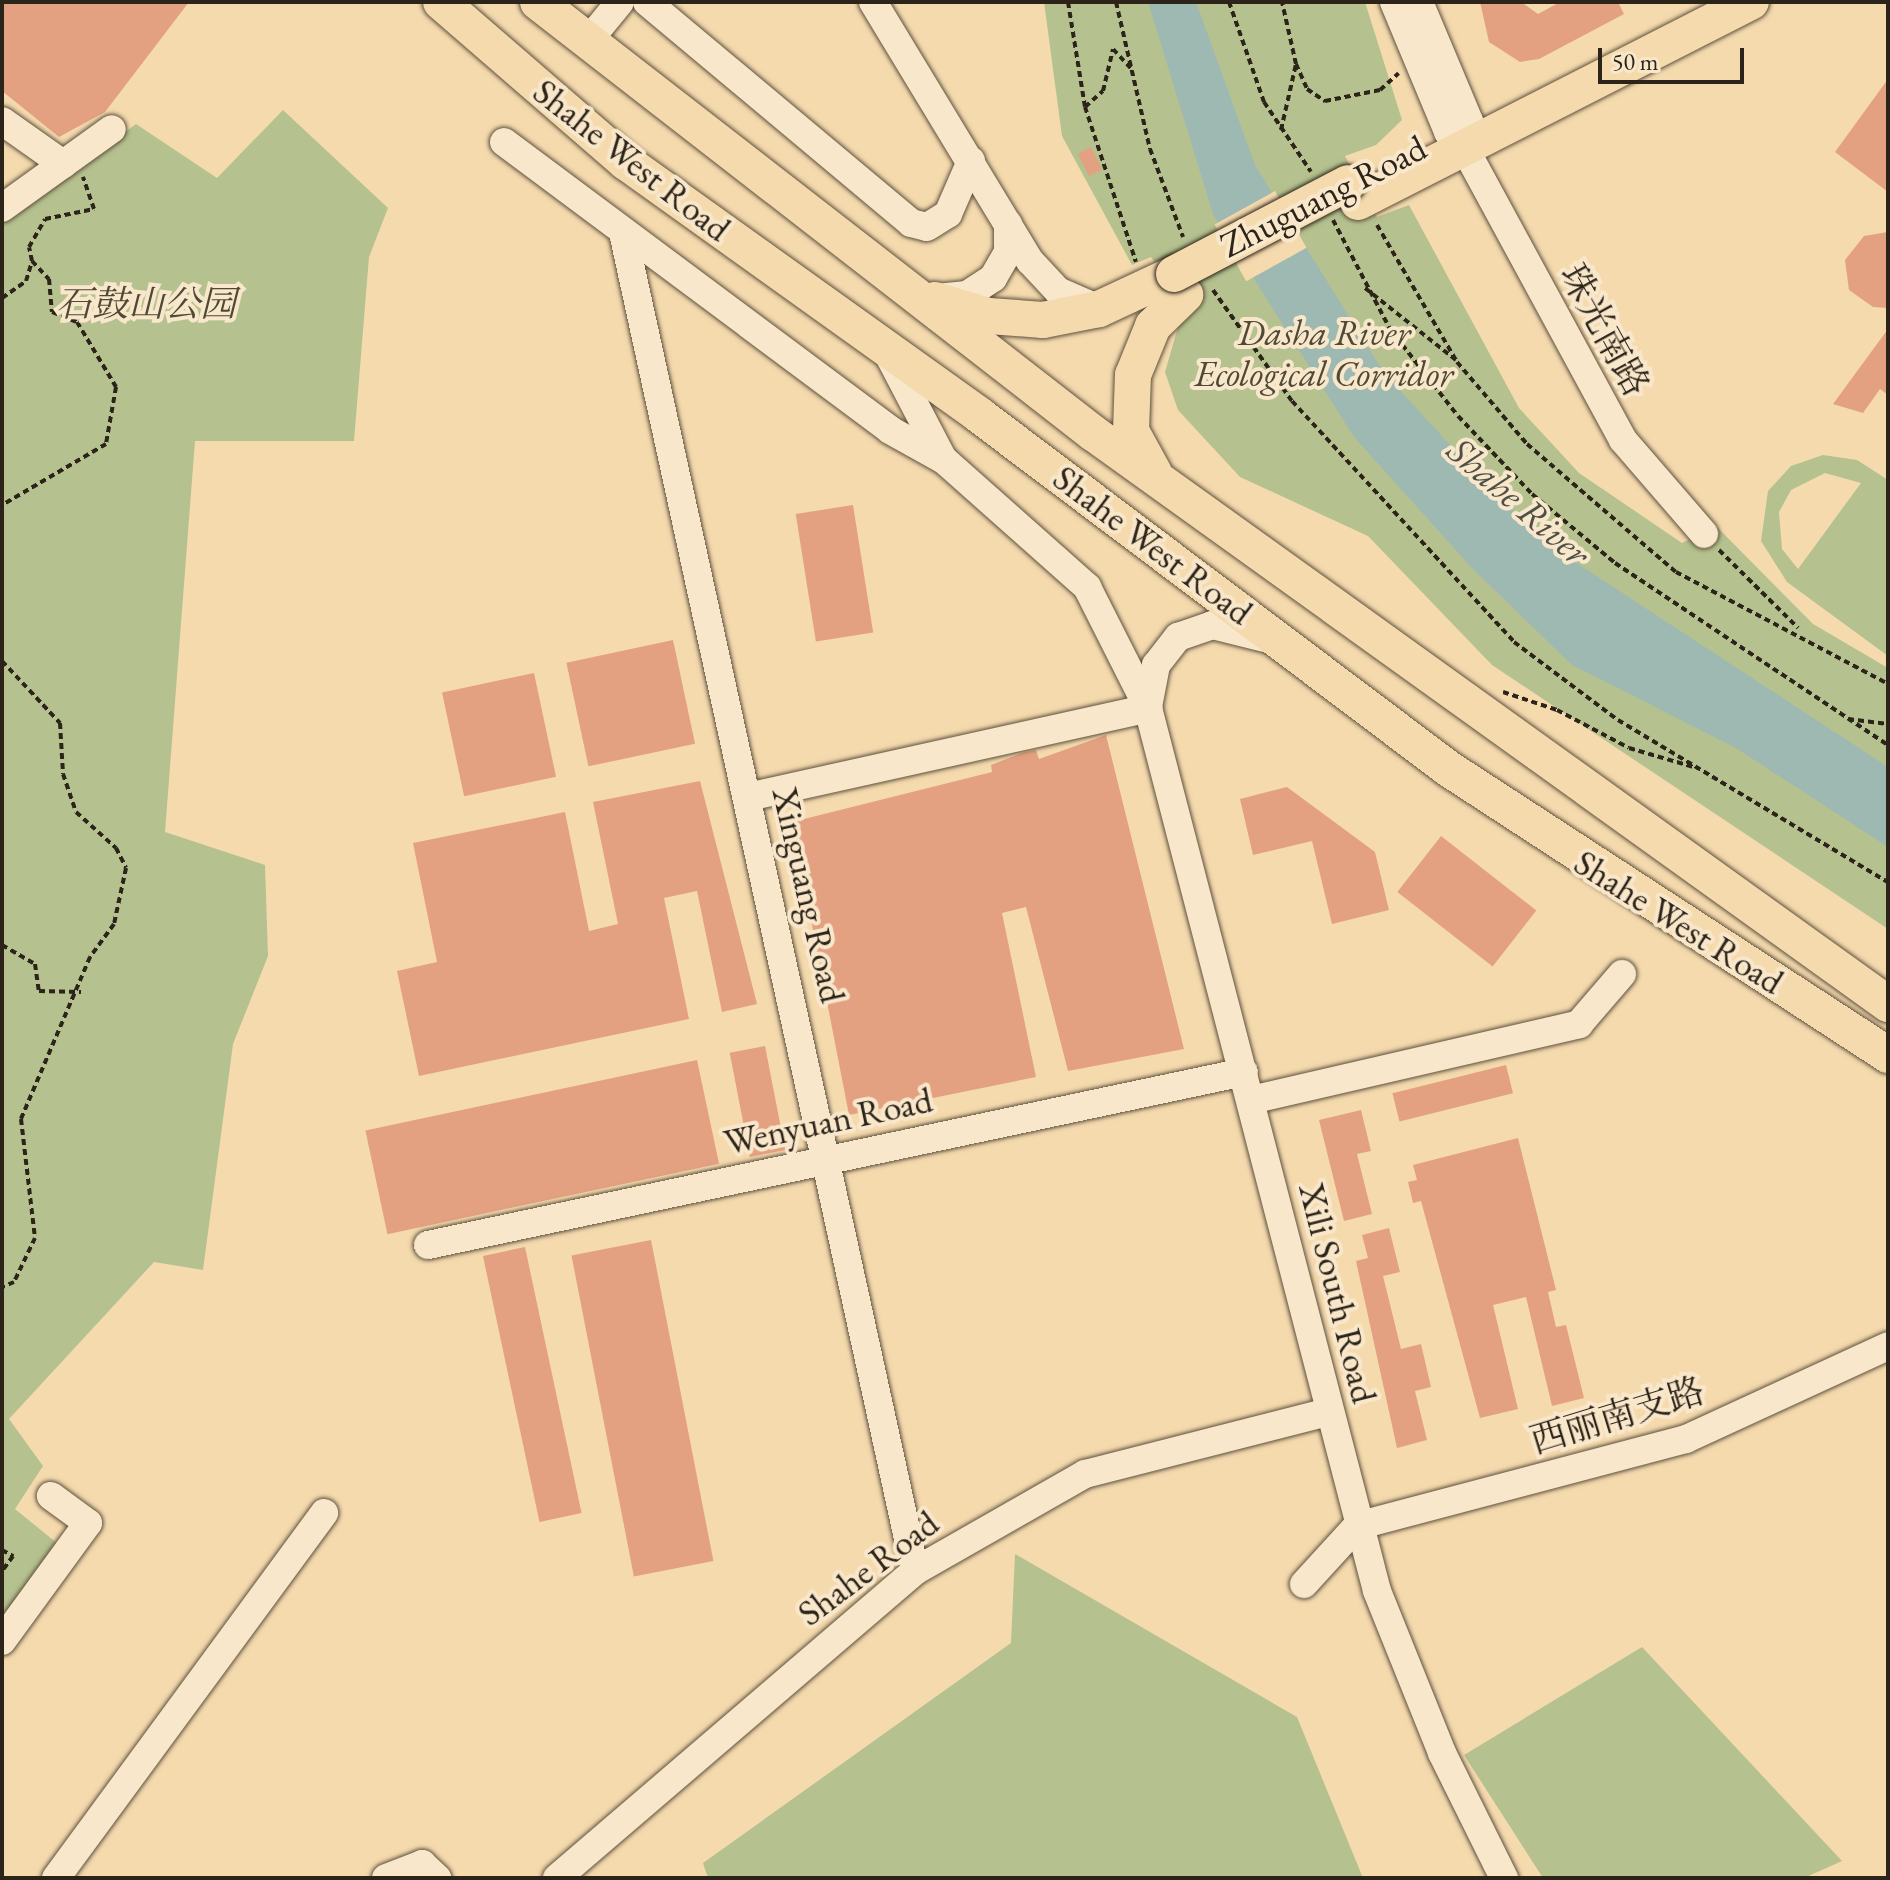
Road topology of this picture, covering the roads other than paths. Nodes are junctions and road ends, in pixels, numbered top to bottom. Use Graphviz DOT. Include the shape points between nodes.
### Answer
graph roads {
  1 [pos="441,2"];
  2 [pos="538,2"];
  3 [pos="620,2"];
  4 [pos="647,2"];
  5 [pos="873,2"];
  6 [pos="1394,2"];
  7 [pos="1419,2"];
  8 [pos="1704,2"];
  9 [pos="1751,2"];
  10 [pos="588,41"];
  11 [pos="2,121"];
  12 [pos="112,129"];
  13 [pos="1460,133"];
  14 [pos="504,142"];
  15 [pos="971,161"];
  16 [pos="73,170"];
  17 [pos="2,208"];
  18 [pos="1008,224"];
  19 [pos="624,237"];
  20 [pos="1179,275"];
  21 [pos="895,280"];
  22 [pos="927,298"];
  23 [pos="1099,309"];
  24 [pos="884,345"];
  25 [pos="943,459"];
  26 [pos="1159,481"];
  27 [pos="1704,534"];
  28 [pos="1295,650"];
  29 [pos="1148,708"];
  30 [pos="748,797"];
  31 [pos="1622,974"];
  32 [pos="1888,1004"];
  33 [pos="1888,1055"];
  34 [pos="1244,1072"];
  35 [pos="1251,1100"];
  36 [pos="830,1160"];
  37 [pos="428,1245"];
  38 [pos="1888,1346"];
  39 [pos="1329,1412"];
  40 [pos="51,1496"];
  41 [pos="324,1513"];
  42 [pos="1357,1526"];
  43 [pos="915,1571"];
  44 [pos="1304,1584"];
  45 [pos="2,1641"];
  46 [pos="56,1878"];
  47 [pos="386,1878"];
  48 [pos="437,1878"];
  49 [pos="557,1878"];
  50 [pos="1504,1878"];
  1 -- 24 [label="main road, Shahe West Road" via="626,162"];
  2 -- 10 [label="main road, Shahe West Road"];
  3 -- 10 [label="street"];
  4 -- 15 [label="street" via="911,223 927,227 948,214"];
  5 -- 15 [label="street"];
  6 -- 13 [label="street" via="1413,61"];
  7 -- 13 [label="street"];
  8 -- 13 [label="main road, Zhuguang Road"];
  9 -- 13 [label="main road, Zhuguang Road"];
  10 -- 21 [label="main road, Shahe West Road"];
  11 -- 16 [label="street"];
  12 -- 16 [label="street"];
  13 -- 20 [label="main road, Zhuguang Road, bridge" via="1345,200"];
  13 -- 27 [label="street, 珠光南路" via="1623,440"];
  14 -- 19 [label="street"];
  15 -- 18 [label="street"];
  16 -- 17 [label="street"];
  18 -- 22 [label="street" via="1008,252 993,278 967,295"];
  18 -- 23 [label="street" via="1043,278 1074,302"];
  19 -- 25 [label="street" via="890,430"];
  19 -- 30 [label="street, Xinguang Road"];
  20 -- 23 [label="main road, Zhuguang Road"];
  20 -- 26 [label="main road, Zhuguang Road" via="1153,326 1128,404 1141,456"];
  21 -- 22 [label="street"];
  21 -- 26 [label="main road, Shahe West Road"];
  22 -- 23 [label="main road, Zhuguang Road" via="1024,320"];
  24 -- 25 [label="street, Xili South Road"];
  24 -- 28 [label="main road, Shahe West Road"];
  25 -- 29 [label="street, Xili South Road" via="1087,587"];
  26 -- 32 [label="main road, Shahe West Road"];
  28 -- 29 [label="street, Xili South Road" via="1228,626 1195,628 1156,665"];
  28 -- 33 [label="main road, Shahe West Road" via="1552,842"];
  29 -- 30 [label="street"];
  29 -- 34 [label="street, Xili South Road"];
  30 -- 36 [label="street, Xinguang Road"];
  31 -- 35 [label="street" via="1579,1024"];
  34 -- 35 [label="street, Xili South Road"];
  34 -- 36 [label="street, Wenyuan Road"];
  35 -- 39 [label="street, Xili South Road"];
  36 -- 37 [label="street, Wenyuan Road"];
  36 -- 43 [label="street, Xinguang Road"];
  38 -- 42 [label="street, 西丽南支路" via="1686,1439"];
  39 -- 42 [label="street, Xili South Road"];
  39 -- 43 [label="street, Shahe Road" via="1085,1474"];
  40 -- 45 [label="street" via="88,1523"];
  41 -- 46 [label="street"];
  42 -- 44 [label="street"];
  42 -- 50 [label="street, Xili South Road" via="1442,1753"];
  43 -- 49 [label="street, Shahe Road"];
  47 -- 48 [label="street" via="422,1864"];
}
